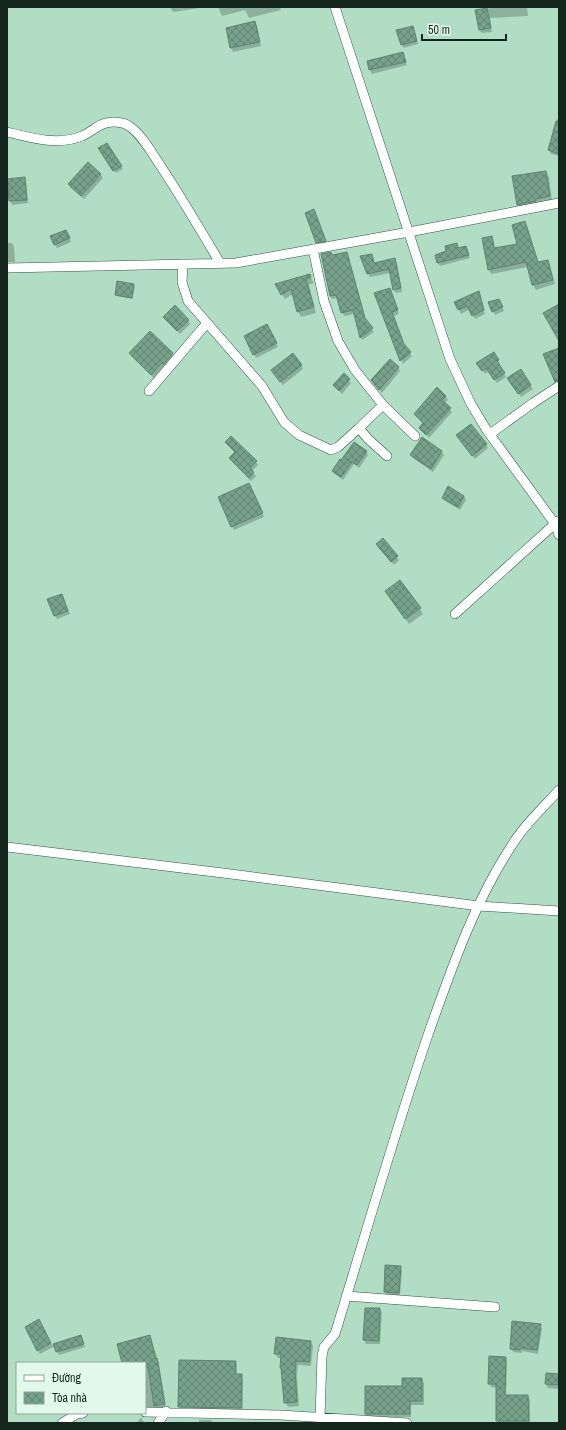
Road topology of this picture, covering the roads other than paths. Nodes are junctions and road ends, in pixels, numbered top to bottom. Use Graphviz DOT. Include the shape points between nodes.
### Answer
graph roads {
  1 [pos="335,7"];
  2 [pos="7,132"];
  3 [pos="559,203"];
  4 [pos="409,232"];
  5 [pos="313,249"];
  6 [pos="220,263"];
  7 [pos="183,264"];
  8 [pos="7,268"];
  9 [pos="207,324"];
  10 [pos="559,386"];
  11 [pos="149,391"];
  12 [pos="382,405"];
  13 [pos="358,428"];
  14 [pos="490,434"];
  15 [pos="415,436"];
  16 [pos="387,456"];
  17 [pos="557,522"];
  18 [pos="559,535"];
  19 [pos="455,614"];
  20 [pos="559,790"];
  21 [pos="7,847"];
  22 [pos="479,906"];
  23 [pos="559,911"];
  24 [pos="346,1296"];
  25 [pos="495,1308"];
  26 [pos="166,1411"];
  27 [pos="146,1412"];
  28 [pos="77,1414"];
  29 [pos="320,1418"];
  30 [pos="62,1423"];
  31 [pos="158,1423"];
  32 [pos="392,1423"];
  33 [pos="407,1423"];
  1 -- 4 [label="street"];
  2 -- 6 [label="street" via="55,141 83,136 105,123 117,122 128,126 141,138 179,193"];
  3 -- 4 [label="street"];
  4 -- 5 [label="street"];
  4 -- 14 [label="street" via="450,359 471,404"];
  5 -- 6 [label="street" via="236,263"];
  5 -- 12 [label="street" via="324,301 338,341 355,370"];
  6 -- 7 [label="street"];
  7 -- 8 [label="street"];
  7 -- 9 [label="street" via="182,282 188,301"];
  9 -- 11 [label="street"];
  9 -- 13 [label="street" via="262,386 284,422 299,435 331,450 338,447"];
  10 -- 14 [label="street"];
  12 -- 13 [label="street"];
  12 -- 15 [label="street"];
  13 -- 16 [label="street"];
  14 -- 17 [label="street"];
  17 -- 18 [label="street"];
  17 -- 19 [label="street"];
  20 -- 22 [label="street" via="514,841 495,872"];
  21 -- 22 [label="street"];
  22 -- 23 [label="street"];
  22 -- 24 [label="street" via="453,963 421,1055"];
  24 -- 25 [label="street"];
  24 -- 29 [label="street" via="335,1334 324,1347"];
  26 -- 27 [label="street"];
  26 -- 29 [label="street"];
  26 -- 31 [label="street"];
  28 -- 30 [label="street"];
  29 -- 32 [label="street"];
  32 -- 33 [label="street"];
}
